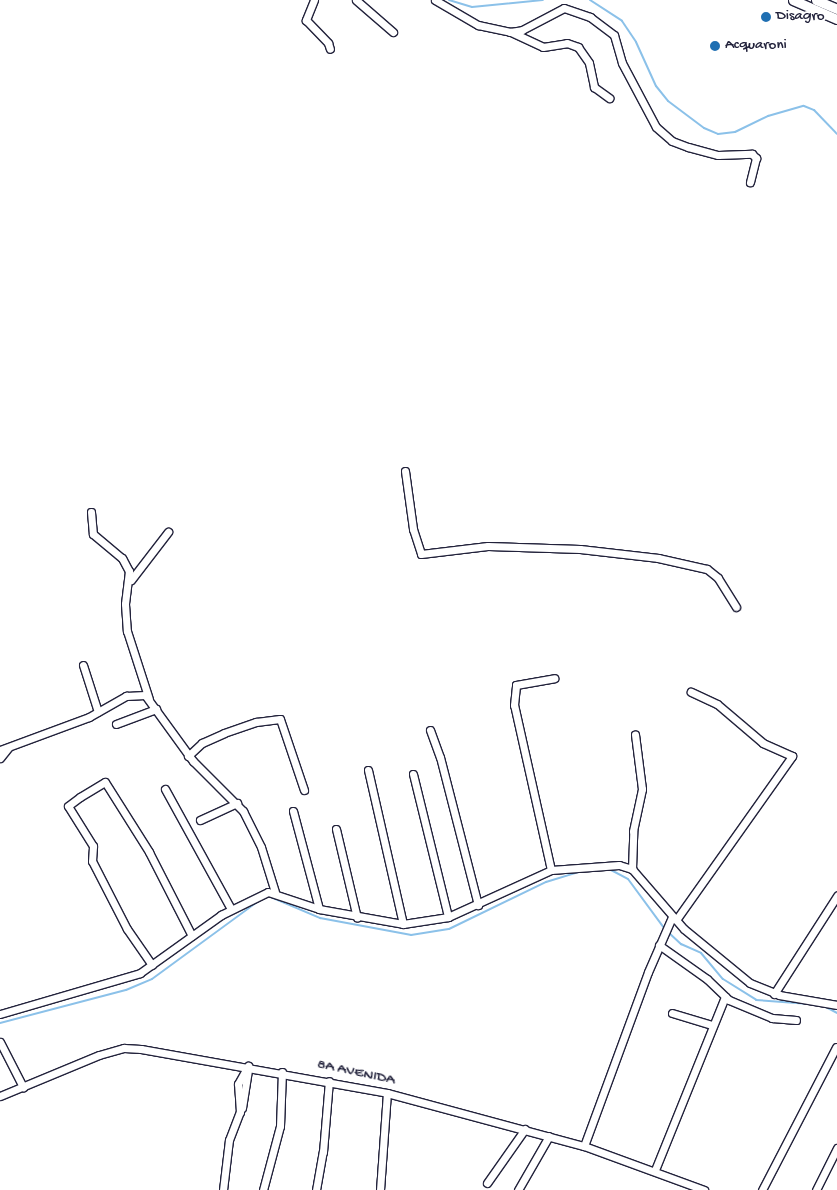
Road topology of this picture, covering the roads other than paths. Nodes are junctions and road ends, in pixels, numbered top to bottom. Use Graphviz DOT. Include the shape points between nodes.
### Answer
graph roads {
  1 [pos="314,0"];
  2 [pos="356,0"];
  3 [pos="435,0"];
  4 [pos="793,0"];
  5 [pos="816,0"];
  6 [pos="837,9"];
  7 [pos="837,19"];
  8 [pos="393,32"];
  9 [pos="510,32"];
  10 [pos="330,49"];
  11 [pos="608,98"];
  12 [pos="750,182"];
  13 [pos="405,471"];
  14 [pos="91,512"];
  15 [pos="168,532"];
  16 [pos="128,585"];
  17 [pos="736,607"];
  18 [pos="83,665"];
  19 [pos="554,678"];
  20 [pos="691,692"];
  21 [pos="149,699"];
  22 [pos="156,709"];
  23 [pos="98,712"];
  24 [pos="116,724"];
  25 [pos="430,730"];
  26 [pos="635,734"];
  27 [pos="4,749"];
  28 [pos="188,756"];
  29 [pos="0,758"];
  30 [pos="368,770"];
  31 [pos="413,774"];
  32 [pos="165,790"];
  33 [pos="304,790"];
  34 [pos="237,803"];
  35 [pos="293,811"];
  36 [pos="200,820"];
  37 [pos="336,829"];
  38 [pos="632,869"];
  39 [pos="551,870"];
  40 [pos="275,892"];
  41 [pos="837,896"];
  42 [pos="478,904"];
  43 [pos="231,909"];
  44 [pos="319,909"];
  45 [pos="448,917"];
  46 [pos="357,918"];
  47 [pos="674,919"];
  48 [pos="403,924"];
  49 [pos="192,936"];
  50 [pos="660,943"];
  51 [pos="152,965"];
  52 [pos="774,994"];
  53 [pos="725,997"];
  54 [pos="837,1005"];
  55 [pos="672,1013"];
  56 [pos="0,1014"];
  57 [pos="796,1020"];
  58 [pos="712,1025"];
  59 [pos="0,1042"];
  60 [pos="836,1047"];
  61 [pos="248,1066"];
  62 [pos="282,1072"];
  63 [pos="329,1081"];
  64 [pos="23,1087"];
  65 [pos="387,1093"];
  66 [pos="0,1096"];
  67 [pos="525,1129"];
  68 [pos="549,1136"];
  69 [pos="584,1146"];
  70 [pos="837,1148"];
  71 [pos="655,1170"];
  72 [pos="486,1183"];
  73 [pos="223,1190"];
  74 [pos="263,1190"];
  75 [pos="316,1190"];
  76 [pos="380,1190"];
  77 [pos="518,1190"];
  78 [pos="704,1190"];
  79 [pos="762,1190"];
  80 [pos="816,1190"];
  1 -- 10 [label="street" via="306,20"];
  2 -- 8 [label="street"];
  3 -- 9 [label="street" via="478,25"];
  4 -- 7 [label="main road"];
  5 -- 6 [label="main road"];
  9 -- 11 [label="street" via="543,47 567,43 578,47 589,63 594,87"];
  9 -- 12 [label="street" via="522,30 564,8 572,8 609,28 629,77 656,127 672,141 688,147 718,155 752,154 756,158"];
  13 -- 17 [label="street" via="413,529 421,554 488,546 580,549 658,558 707,569 718,578"];
  14 -- 16 [label="street" via="93,534 126,563 130,575"];
  15 -- 16 [label="street"];
  16 -- 21 [label="street" via="124,604 126,631"];
  18 -- 23 [label="street"];
  19 -- 39 [label="street" via="516,685 514,705"];
  20 -- 47 [label="street" via="717,704 763,743 792,756"];
  21 -- 22 [label="street"];
  21 -- 23 [label="street" via="142,694 132,694"];
  22 -- 24 [label="street"];
  22 -- 28 [label="street"];
  23 -- 27 [label="street"];
  25 -- 42 [label="street"];
  26 -- 38 [label="street" via="642,789 633,831"];
  27 -- 29 [label="street"];
  28 -- 33 [label="street" via="202,744 224,733 256,722 279,719"];
  28 -- 34 [label="street"];
  30 -- 48 [label="street"];
  31 -- 45 [label="street"];
  32 -- 43 [label="street"];
  34 -- 36 [label="street"];
  34 -- 40 [label="street" via="261,847"];
  35 -- 44 [label="street"];
  37 -- 46 [label="street"];
  38 -- 39 [label="street" via="611,865"];
  38 -- 47 [label="street"];
  39 -- 42 [label="street"];
  40 -- 43 [label="street"];
  40 -- 44 [label="street"];
  41 -- 52 [label="street"];
  42 -- 45 [label="street"];
  43 -- 49 [label="street"];
  44 -- 46 [label="street"];
  45 -- 48 [label="street"];
  46 -- 48 [label="street"];
  47 -- 50 [label="street"];
  47 -- 52 [label="street" via="750,983"];
  49 -- 51 [label="street"];
  49 -- 51 [label="street" via="149,852 105,782 80,797 68,806 94,846 92,861 127,929"];
  50 -- 53 [label="street" via="707,978"];
  50 -- 69 [label="street"];
  51 -- 56 [label="street" via="131,977"];
  52 -- 54 [label="street"];
  53 -- 57 [label="street" via="772,1018"];
  53 -- 58 [label="street"];
  55 -- 58 [label="street"];
  58 -- 71 [label="street"];
  59 -- 64 [label="street"];
  60 -- 79 [label="street"];
  61 -- 62 [label="street, 8A AVENIDA"];
  61 -- 64 [label="street, 8A AVENIDA" via="124,1048"];
  61 -- 73 [label="street" via="240,1123 229,1140"];
  62 -- 63 [label="street, 8A AVENIDA"];
  62 -- 74 [label="street" via="280,1126"];
  63 -- 65 [label="street, 8A AVENIDA"];
  63 -- 75 [label="street"];
  64 -- 66 [label="street, 8A AVENIDA"];
  65 -- 67 [label="street, 8A AVENIDA"];
  65 -- 76 [label="street"];
  67 -- 68 [label="street, 8A AVENIDA"];
  67 -- 72 [label="street"];
  68 -- 69 [label="street, 8A AVENIDA"];
  68 -- 77 [label="street"];
  69 -- 71 [label="street, 8A AVENIDA"];
  70 -- 80 [label="street"];
  71 -- 78 [label="street, 8A AVENIDA"];
}
